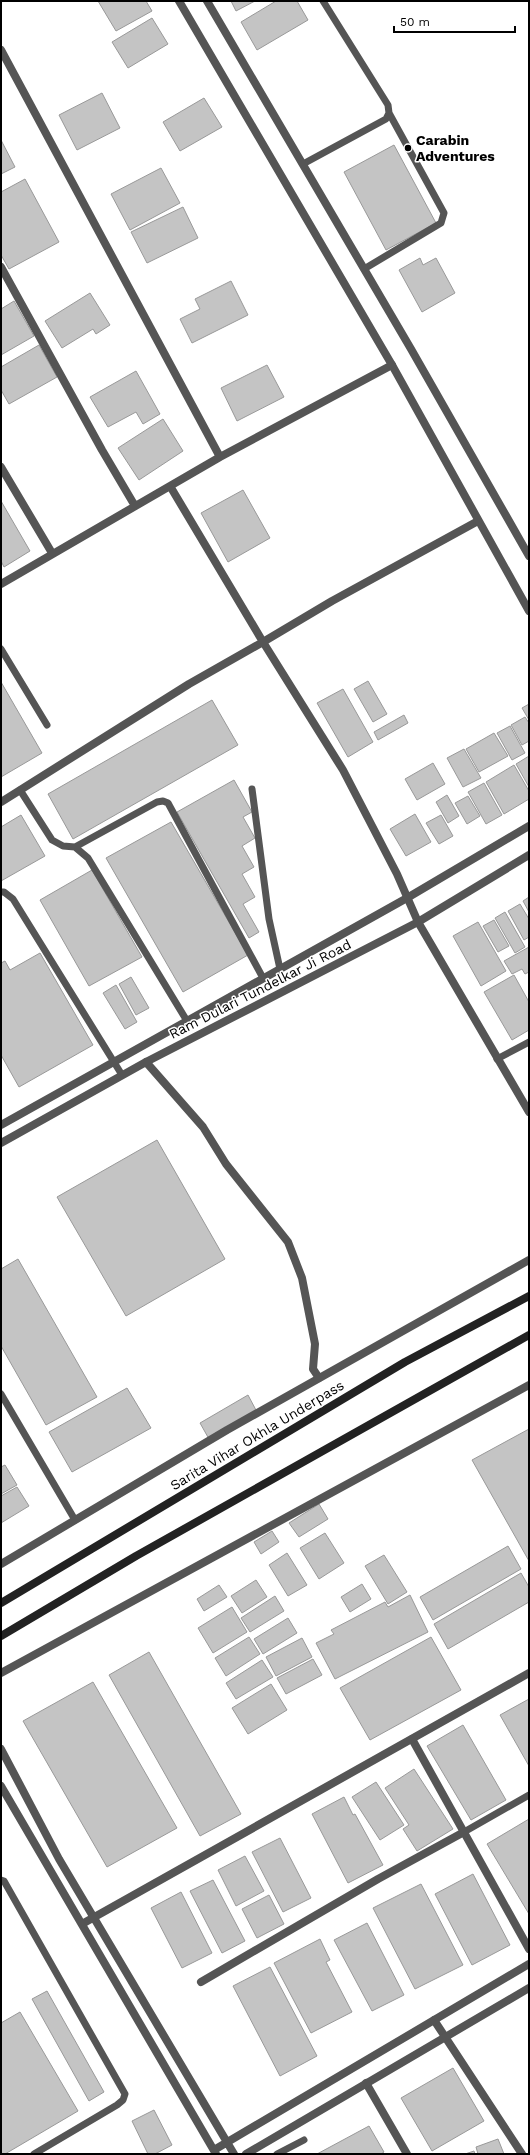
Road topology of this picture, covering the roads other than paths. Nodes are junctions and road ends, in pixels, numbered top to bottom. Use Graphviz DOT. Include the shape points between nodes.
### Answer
graph roads {
  1 [pos="179,1"];
  2 [pos="207,1"];
  3 [pos="323,1"];
  4 [pos="1,50"];
  5 [pos="389,113"];
  6 [pos="303,164"];
  7 [pos="1,267"];
  8 [pos="364,269"];
  9 [pos="392,365"];
  10 [pos="220,457"];
  11 [pos="1,467"];
  12 [pos="170,486"];
  13 [pos="135,506"];
  14 [pos="478,521"];
  15 [pos="52,553"];
  16 [pos="529,556"];
  17 [pos="1,584"];
  18 [pos="529,611"];
  19 [pos="263,642"];
  20 [pos="1,649"];
  21 [pos="47,725"];
  22 [pos="252,789"];
  23 [pos="20,790"];
  24 [pos="1,802"];
  25 [pos="529,826"];
  26 [pos="75,847"];
  27 [pos="529,855"];
  28 [pos="1,892"];
  29 [pos="407,898"];
  30 [pos="418,922"];
  31 [pos="280,969"];
  32 [pos="263,978"];
  33 [pos="187,1021"];
  34 [pos="529,1042"];
  35 [pos="497,1059"];
  36 [pos="114,1062"];
  37 [pos="146,1062"];
  38 [pos="122,1075"];
  39 [pos="529,1112"];
  40 [pos="1,1125"];
  41 [pos="1,1144"];
  42 [pos="529,1260"];
  43 [pos="529,1296"];
  44 [pos="529,1335"];
  45 [pos="319,1378"];
  46 [pos="529,1385"];
  47 [pos="1,1394"];
  48 [pos="75,1520"];
  49 [pos="1,1564"];
  50 [pos="1,1603"];
  51 [pos="1,1636"];
  52 [pos="1,1673"];
  53 [pos="529,1673"];
  54 [pos="412,1739"];
  55 [pos="1,1749"];
  56 [pos="1,1786"];
  57 [pos="529,1795"];
  58 [pos="464,1832"];
  59 [pos="1,1880"];
  60 [pos="94,1918"];
  61 [pos="82,1924"];
  62 [pos="529,1949"];
  63 [pos="529,1964"];
  64 [pos="201,1982"];
  65 [pos="529,1988"];
  66 [pos="434,2020"];
  67 [pos="445,2037"];
  68 [pos="366,2083"];
  69 [pos="304,2140"];
  70 [pos="227,2142"];
  71 [pos="215,2152"];
  72 [pos="34,2154"];
  73 [pos="234,2154"];
  74 [pos="246,2154"];
  75 [pos="277,2154"];
  76 [pos="407,2154"];
  77 [pos="522,2154"];
  1 -- 9 [label="street"];
  2 -- 6 [label="street"];
  3 -- 5 [label="lane" via="388,106"];
  4 -- 10 [label="street"];
  5 -- 6 [label="lane" via="386,119"];
  5 -- 8 [label="lane" via="444,213 444,219"];
  6 -- 8 [label="street"];
  7 -- 13 [label="street"];
  8 -- 16 [label="street"];
  9 -- 10 [label="street"];
  9 -- 14 [label="street"];
  10 -- 12 [label="street"];
  11 -- 15 [label="street"];
  12 -- 13 [label="street"];
  12 -- 19 [label="street"];
  13 -- 15 [label="street"];
  14 -- 18 [label="street"];
  14 -- 19 [label="street"];
  15 -- 17 [label="street"];
  19 -- 23 [label="street" via="189,684"];
  19 -- 29 [label="street" via="343,770 398,874"];
  20 -- 21 [label="lane"];
  22 -- 31 [label="lane" via="269,920"];
  23 -- 24 [label="street"];
  23 -- 26 [label="lane" via="52,840 63,846"];
  25 -- 29 [label="street"];
  26 -- 32 [label="lane" via="157,802 168,803"];
  26 -- 33 [label="lane" via="88,858"];
  27 -- 30 [label="street, Ram Dulari Tundelkar Ji Road"];
  28 -- 36 [label="lane" via="13,899"];
  29 -- 30 [label="street"];
  29 -- 31 [label="street"];
  30 -- 35 [label="street"];
  30 -- 37 [label="street, Ram Dulari Tundelkar Ji Road"];
  31 -- 32 [label="street"];
  32 -- 33 [label="street"];
  33 -- 36 [label="street"];
  34 -- 35 [label="lane"];
  35 -- 39 [label="street"];
  36 -- 38 [label="lane"];
  36 -- 40 [label="street"];
  37 -- 38 [label="street, Ram Dulari Tundelkar Ji Road"];
  37 -- 45 [label="street" via="203,1128 226,1164 288,1242 302,1278 315,1344 312,1369"];
  38 -- 41 [label="street, Ram Dulari Tundelkar Ji Road"];
  42 -- 45 [label="street"];
  43 -- 50 [label="main road, Sarita Vihar Okhla Underpass" via="405,1362"];
  44 -- 51 [label="main road" via="136,1556"];
  45 -- 48 [label="street"];
  46 -- 52 [label="street"];
  47 -- 48 [label="lane"];
  48 -- 49 [label="street"];
  53 -- 54 [label="street"];
  54 -- 58 [label="street"];
  54 -- 60 [label="street"];
  55 -- 60 [label="street" via="59,1859"];
  56 -- 61 [label="street"];
  57 -- 58 [label="lane"];
  58 -- 62 [label="street"];
  58 -- 64 [label="street"];
  59 -- 72 [label="lane" via="125,2094 117,2105"];
  60 -- 61 [label="street"];
  60 -- 70 [label="street"];
  61 -- 71 [label="street"];
  63 -- 66 [label="street"];
  65 -- 67 [label="street"];
  66 -- 67 [label="street"];
  66 -- 70 [label="street"];
  67 -- 68 [label="street"];
  67 -- 77 [label="street"];
  68 -- 74 [label="street"];
  68 -- 76 [label="street"];
  69 -- 75 [label="lane"];
  70 -- 71 [label="street"];
  70 -- 73 [label="street"];
}
